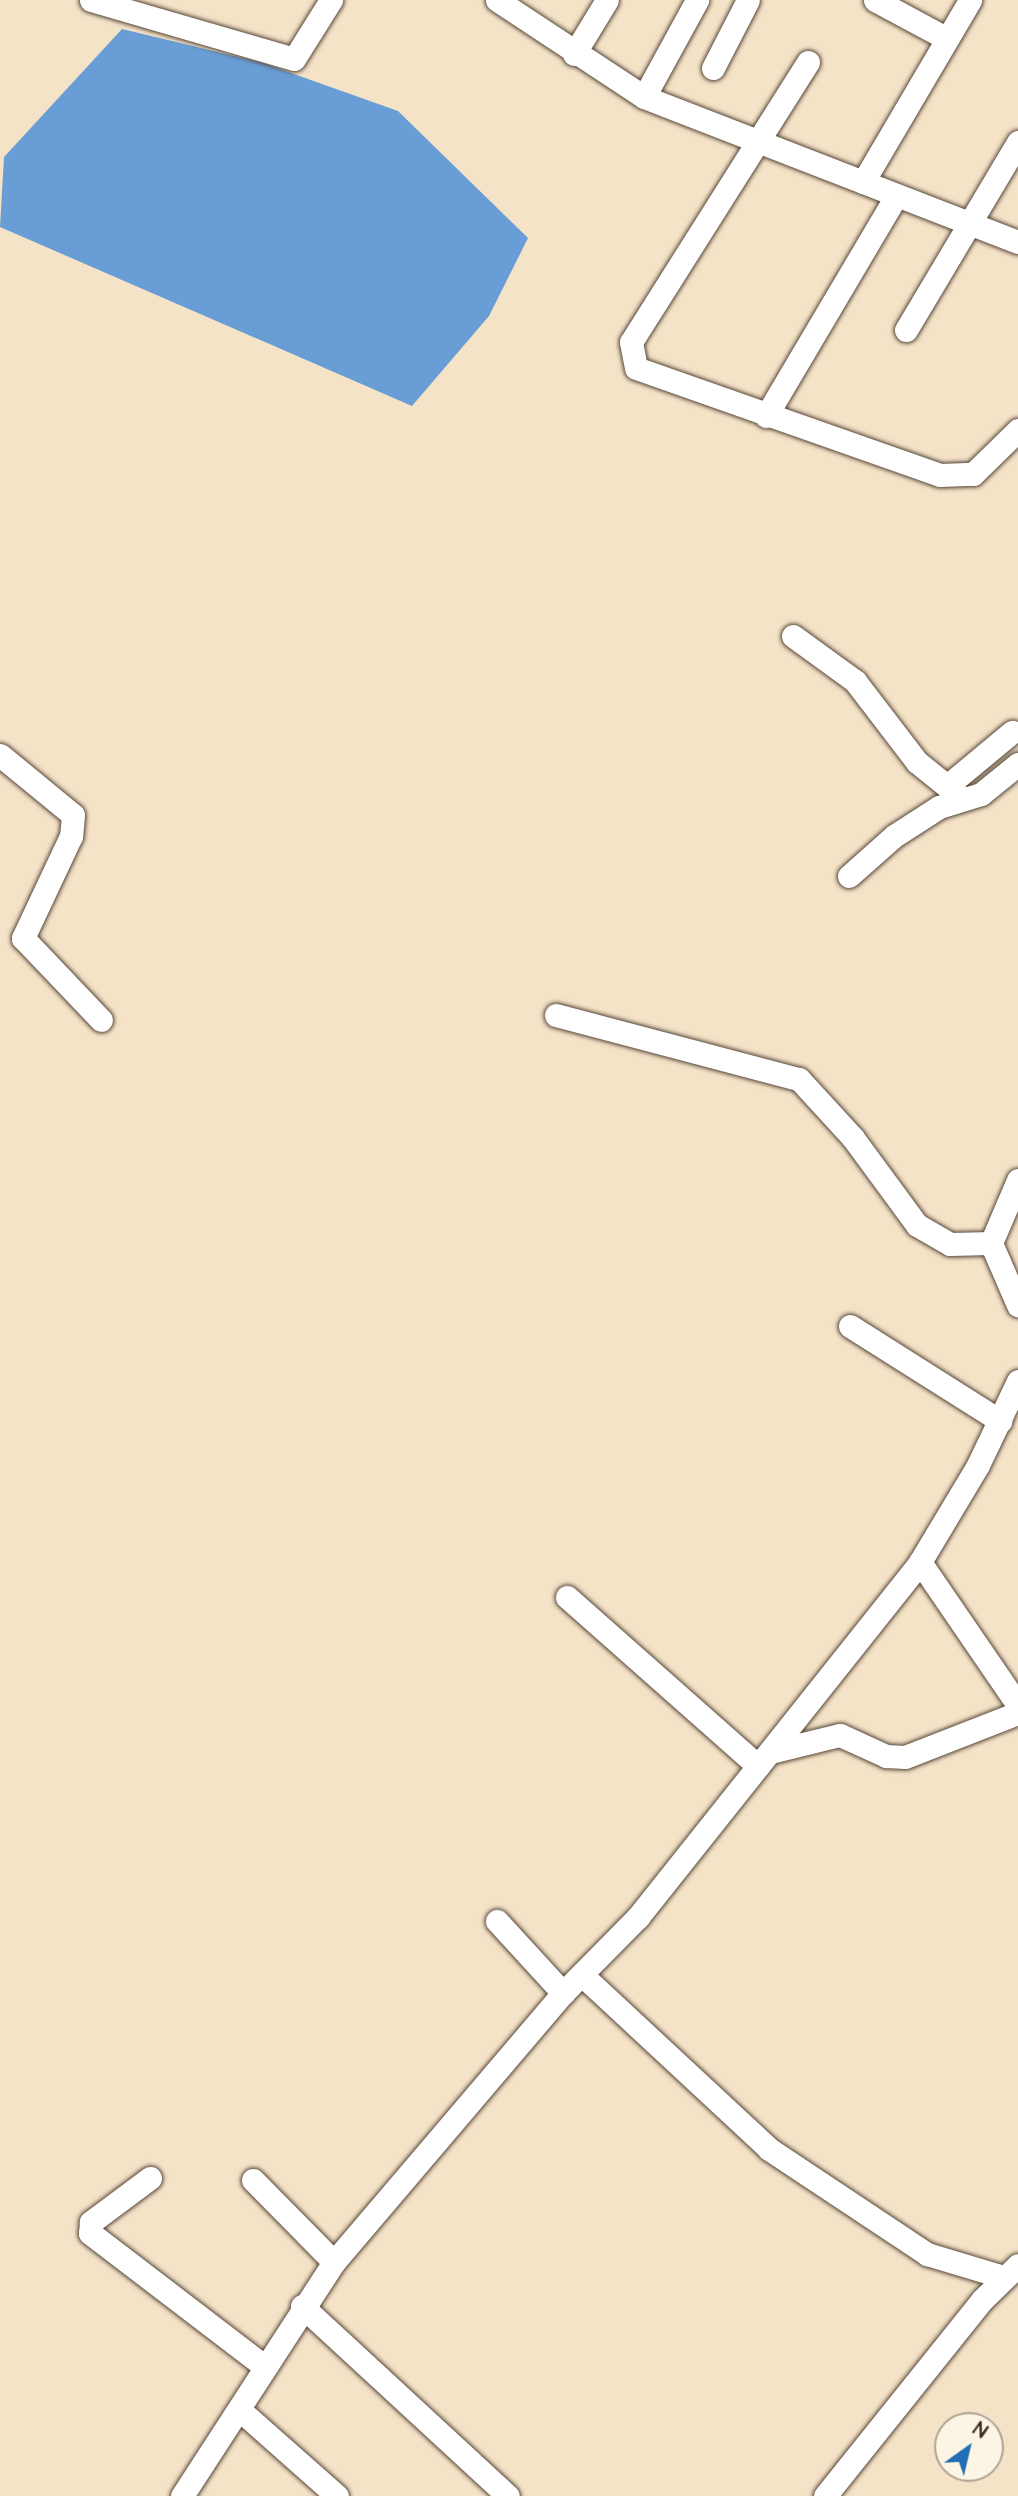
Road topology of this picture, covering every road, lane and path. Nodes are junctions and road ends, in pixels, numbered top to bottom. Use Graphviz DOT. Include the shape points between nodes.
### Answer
graph roads {
  1 [pos="91,0"];
  2 [pos="331,0"];
  3 [pos="496,0"];
  4 [pos="607,0"];
  5 [pos="698,0"];
  6 [pos="748,0"];
  7 [pos="875,0"];
  8 [pos="970,0"];
  9 [pos="946,38"];
  10 [pos="574,54"];
  11 [pos="808,62"];
  12 [pos="713,68"];
  13 [pos="644,97"];
  14 [pos="758,142"];
  15 [pos="1018,142"];
  16 [pos="863,182"];
  17 [pos="896,196"];
  18 [pos="973,223"];
  19 [pos="1018,242"];
  20 [pos="906,330"];
  21 [pos="766,416"];
  22 [pos="1018,430"];
  23 [pos="793,636"];
  24 [pos="1012,733"];
  25 [pos="0,755"];
  26 [pos="1018,764"];
  27 [pos="955,793"];
  28 [pos="849,876"];
  29 [pos="556,1015"];
  30 [pos="101,1020"];
  31 [pos="1018,1180"];
  32 [pos="991,1243"];
  33 [pos="1018,1305"];
  34 [pos="850,1326"];
  35 [pos="1018,1381"];
  36 [pos="1000,1421"];
  37 [pos="920,1562"];
  38 [pos="567,1597"];
  39 [pos="1018,1706"];
  40 [pos="1018,1713"];
  41 [pos="764,1759"];
  42 [pos="497,1920"];
  43 [pos="582,1975"];
  44 [pos="563,1993"];
  45 [pos="150,2178"];
  46 [pos="253,2180"];
  47 [pos="334,2262"];
  48 [pos="1011,2271"];
  49 [pos="302,2306"];
  50 [pos="265,2367"];
  51 [pos="241,2411"];
  52 [pos="503,2495"];
  53 [pos="182,2496"];
  54 [pos="337,2496"];
  55 [pos="825,2496"];
  1 -- 2 [label="street" via="294,59"];
  3 -- 10 [label="street"];
  4 -- 10 [label="street"];
  5 -- 13 [label="street"];
  6 -- 12 [label="street"];
  7 -- 9 [label="street"];
  8 -- 9 [label="street"];
  9 -- 16 [label="street"];
  10 -- 13 [label="street"];
  11 -- 14 [label="street"];
  13 -- 14 [label="street"];
  14 -- 16 [label="street"];
  14 -- 21 [label="street" via="631,342 630,355 649,376"];
  15 -- 18 [label="street"];
  16 -- 17 [label="street"];
  17 -- 18 [label="street"];
  17 -- 21 [label="street"];
  18 -- 19 [label="street"];
  18 -- 20 [label="street"];
  21 -- 22 [label="street" via="956,477 986,465"];
  23 -- 27 [label="street" via="855,681 917,762"];
  24 -- 27 [label="street"];
  25 -- 30 [label="street" via="72,815 71,836 23,938"];
  26 -- 27 [label="street" via="981,794"];
  27 -- 28 [label="street" via="894,836"];
  29 -- 32 [label="street" via="799,1079 853,1138 917,1225 950,1244"];
  31 -- 32 [label="street"];
  32 -- 33 [label="street"];
  34 -- 36 [label="street"];
  35 -- 36 [label="street"];
  36 -- 37 [label="street"];
  37 -- 39 [label="street"];
  37 -- 41 [label="street"];
  38 -- 41 [label="street"];
  40 -- 41 [label="street" via="905,1757 886,1756 840,1735"];
  41 -- 43 [label="street" via="638,1917"];
  42 -- 44 [label="street"];
  43 -- 44 [label="street"];
  43 -- 48 [label="street" via="768,2149 927,2254"];
  44 -- 47 [label="street"];
  45 -- 50 [label="street" via="91,2222 90,2233"];
  46 -- 47 [label="street"];
  47 -- 49 [label="street"];
  48 -- 55 [label="street"];
  49 -- 50 [label="street"];
  49 -- 52 [label="street"];
  50 -- 51 [label="street"];
  51 -- 53 [label="street"];
  51 -- 54 [label="street"];
}
